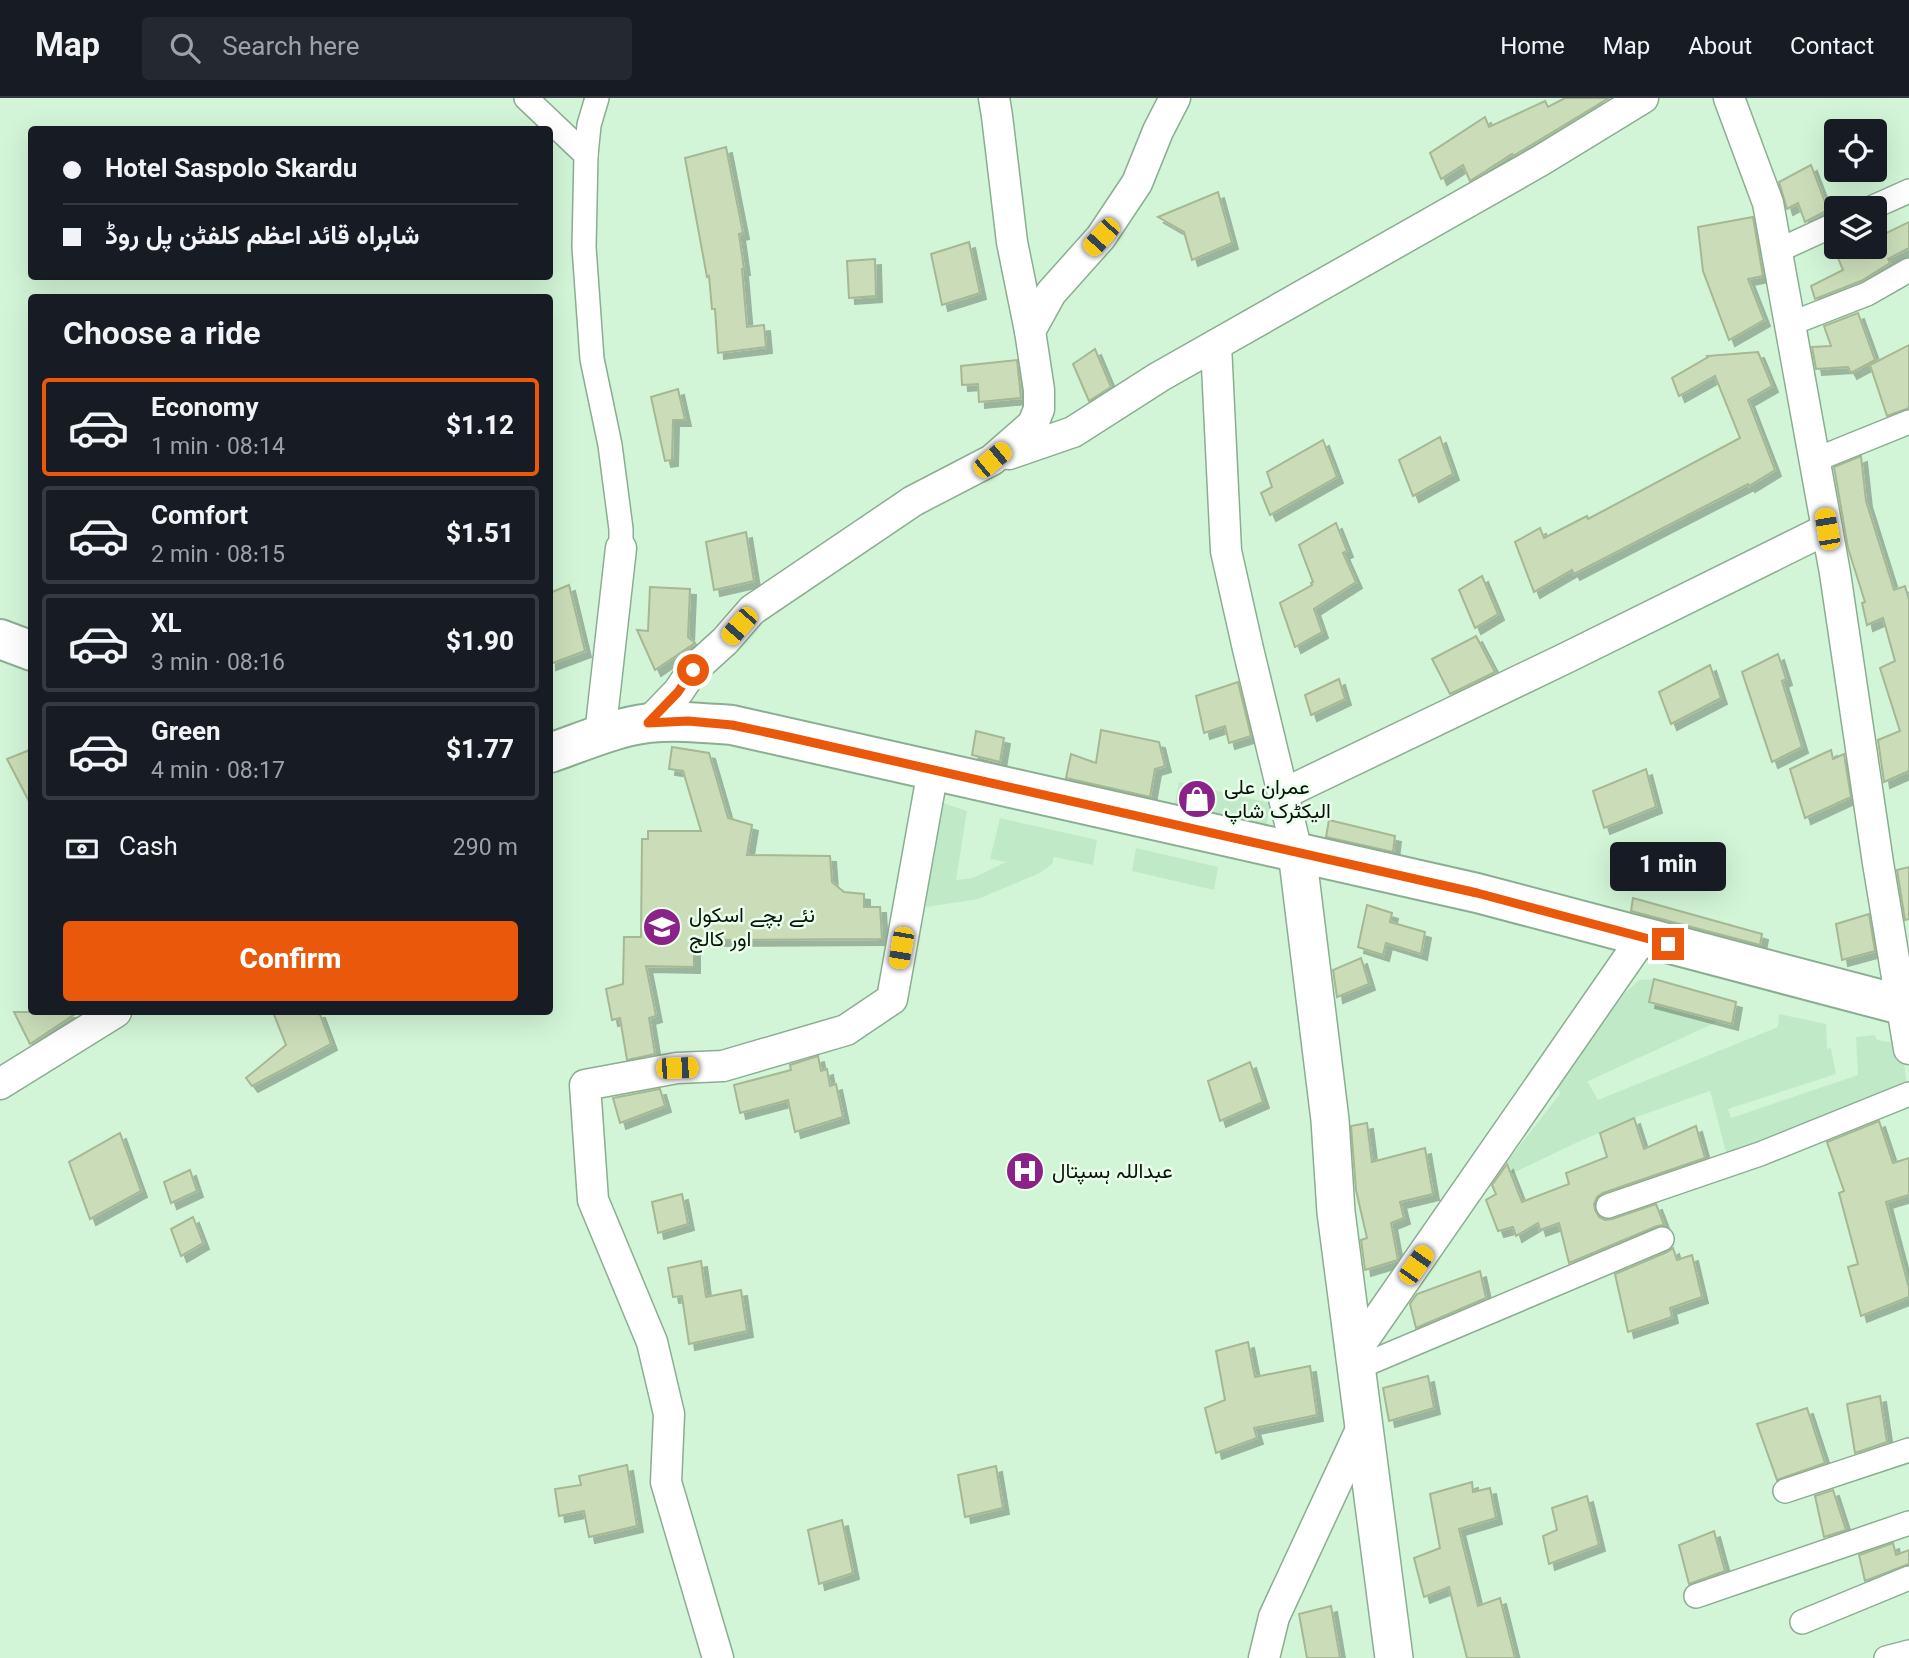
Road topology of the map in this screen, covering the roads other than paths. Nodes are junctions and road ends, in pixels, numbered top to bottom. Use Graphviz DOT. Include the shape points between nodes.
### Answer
graph roads {
  1 [pos="526,98"];
  2 [pos="597,98"];
  3 [pos="994,98"];
  4 [pos="1175,98"];
  5 [pos="1643,98"];
  6 [pos="1729,98"];
  7 [pos="586,155"];
  8 [pos="1909,191"];
  9 [pos="1887,201"];
  10 [pos="1824,229"];
  11 [pos="1777,251"];
  12 [pos="1909,270"];
  13 [pos="1790,324"];
  14 [pos="1030,331"];
  15 [pos="1216,345"];
  16 [pos="1909,422"];
  17 [pos="992,460"];
  18 [pos="1815,460"];
  19 [pos="1827,529"];
  20 [pos="621,548"];
  21 [pos="0,639"];
  22 [pos="28,650"];
  23 [pos="648,723"];
  24 [pos="600,735"];
  25 [pos="553,752"];
  26 [pos="933,770"];
  27 [pos="1283,794"];
  28 [pos="1297,852"];
  29 [pos="1643,937"];
  30 [pos="1900,943"];
  31 [pos="1906,1006"];
  32 [pos="111,1015"];
  33 [pos="1909,1049"];
  34 [pos="0,1084"];
  35 [pos="1909,1094"];
  36 [pos="1608,1206"];
  37 [pos="1662,1238"];
  38 [pos="1356,1360"];
  39 [pos="1364,1423"];
  40 [pos="1909,1450"];
  41 [pos="1785,1491"];
  42 [pos="1909,1524"];
  43 [pos="1909,1578"];
  44 [pos="1696,1596"];
  45 [pos="1802,1622"];
  46 [pos="1909,1652"];
  47 [pos="718,1658"];
  48 [pos="1264,1658"];
  49 [pos="1394,1658"];
  50 [pos="1886,1658"];
  1 -- 7 [label="street"];
  2 -- 7 [label="street"];
  3 -- 14 [label="street" via="1012,242"];
  4 -- 14 [label="street" via="1137,183 1101,237 1051,293"];
  5 -- 15 [label="street"];
  6 -- 11 [label="street" via="1768,203"];
  7 -- 20 [label="street" via="584,247 592,359 610,445"];
  8 -- 9 [label="street"];
  10 -- 11 [label="street"];
  11 -- 13 [label="street"];
  12 -- 13 [label="street" via="1867,294"];
  13 -- 18 [label="street"];
  14 -- 17 [label="street" via="1038,409 1033,424"];
  15 -- 17 [label="street" via="1073,432"];
  15 -- 27 [label="street" via="1226,551"];
  16 -- 18 [label="street"];
  17 -- 23 [label="street" via="913,501 752,610"];
  18 -- 19 [label="street"];
  19 -- 27 [label="street"];
  19 -- 30 [label="street"];
  20 -- 24 [label="street"];
  21 -- 22 [label="highway"];
  23 -- 24 [label="highway"];
  23 -- 26 [label="highway" via="732,725"];
  24 -- 25 [label="highway"];
  26 -- 28 [label="highway"];
  26 -- 47 [label="street" via="892,999 846,1030 723,1066 677,1068 586,1085 593,1200 652,1342 669,1414 666,1482"];
  27 -- 28 [label="street"];
  28 -- 29 [label="highway"];
  28 -- 38 [label="street"];
  29 -- 31 [label="highway"];
  29 -- 38 [label="street"];
  30 -- 31 [label="street"];
  31 -- 33 [label="street"];
  32 -- 34 [label="street"];
  35 -- 36 [label="street" via="1760,1154"];
  37 -- 38 [label="street"];
  38 -- 39 [label="street"];
  39 -- 48 [label="street" via="1274,1617"];
  39 -- 49 [label="street"];
  40 -- 41 [label="street"];
  42 -- 44 [label="street"];
  43 -- 45 [label="street"];
  46 -- 50 [label="street"];
}
